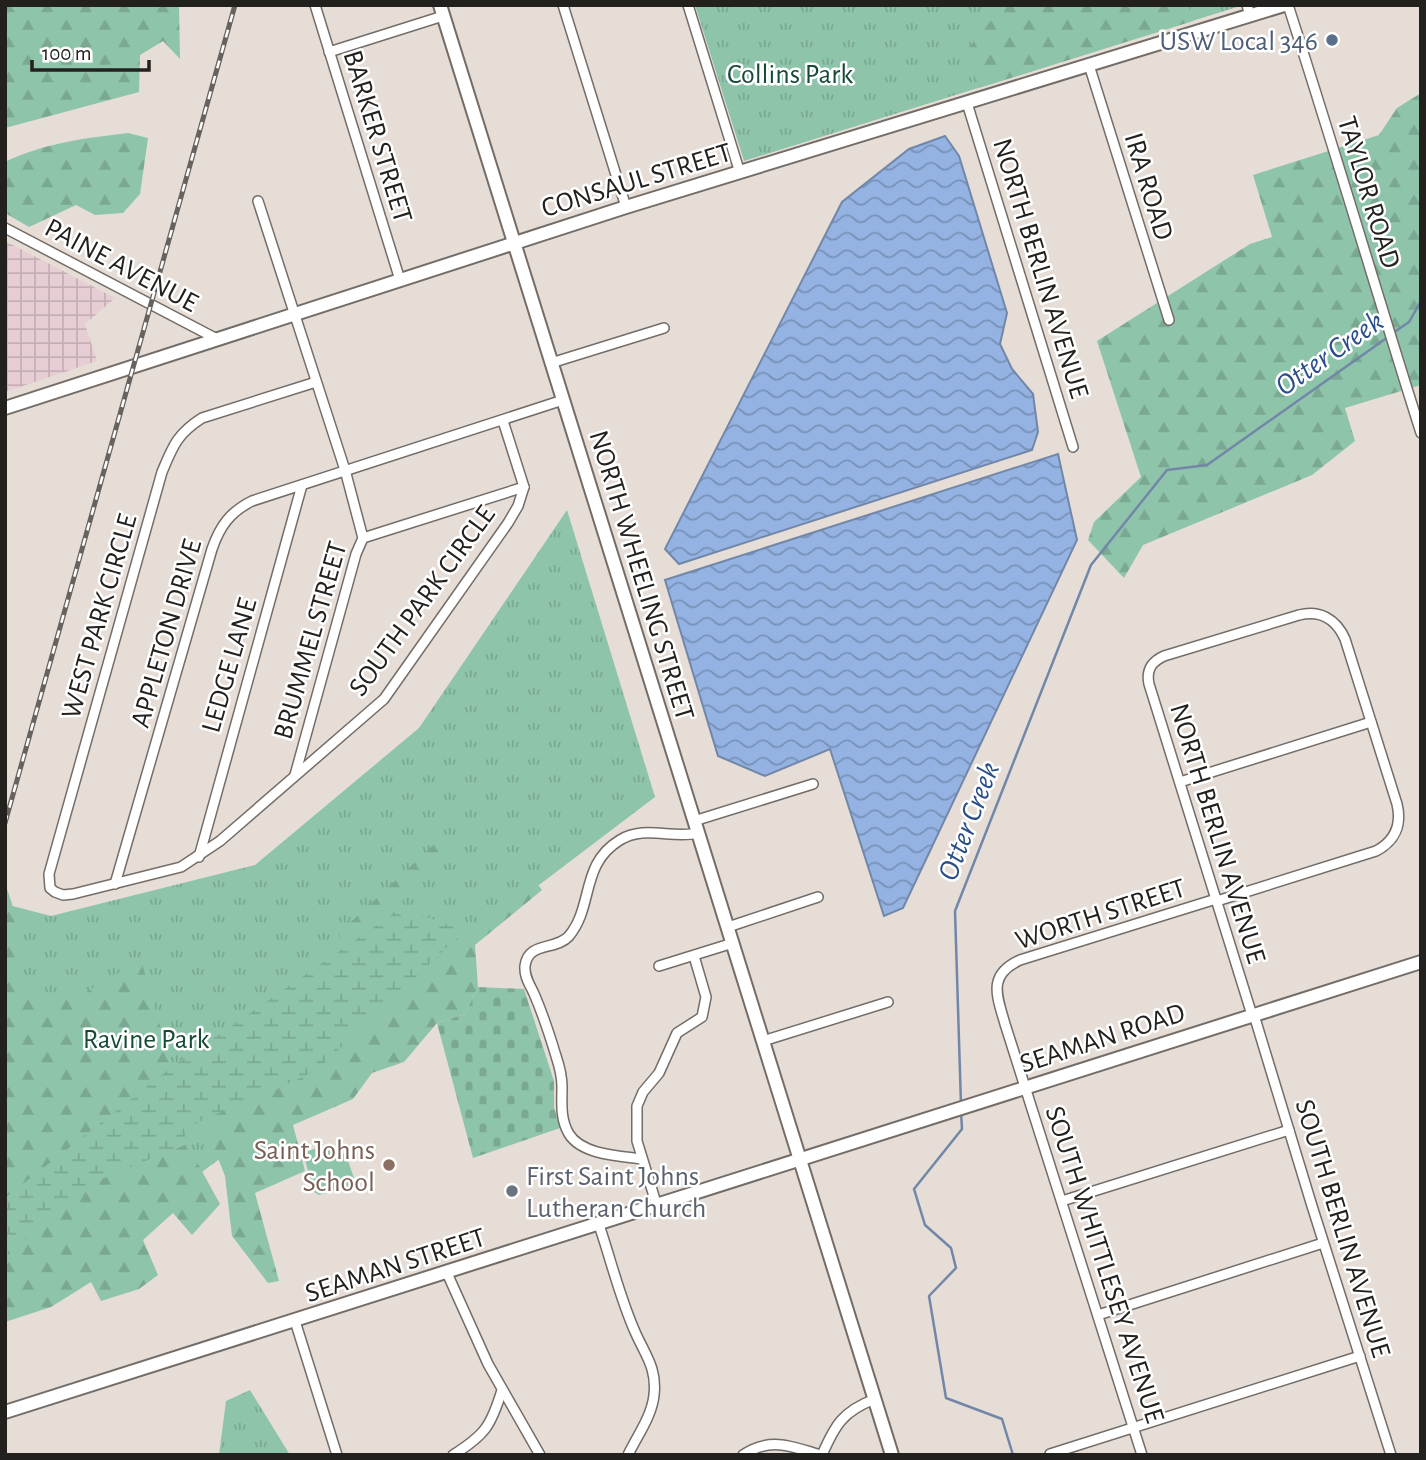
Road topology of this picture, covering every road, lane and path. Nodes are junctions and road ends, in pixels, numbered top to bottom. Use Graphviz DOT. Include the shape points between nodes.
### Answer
graph roads {
  1 [pos="315,5"];
  2 [pos="563,5"];
  3 [pos="688,5"];
  4 [pos="1286,5"];
  5 [pos="1249,10"];
  6 [pos="441,11"];
  7 [pos="330,52"];
  8 [pos="1089,65"];
  9 [pos="967,103"];
  10 [pos="740,173"];
  11 [pos="258,201"];
  12 [pos="626,207"];
  13 [pos="5,228"];
  14 [pos="514,243"];
  15 [pos="400,281"];
  16 [pos="294,314"];
  17 [pos="1169,320"];
  18 [pos="664,328"];
  19 [pos="217,340"];
  20 [pos="551,363"];
  21 [pos="316,382"];
  22 [pos="563,400"];
  23 [pos="5,408"];
  24 [pos="503,421"];
  25 [pos="1421,433"];
  26 [pos="1073,447"];
  27 [pos="345,470"];
  28 [pos="302,485"];
  29 [pos="524,487"];
  30 [pos="363,538"];
  31 [pos="1371,722"];
  32 [pos="295,776"];
  33 [pos="1180,782"];
  34 [pos="813,784"];
  35 [pos="696,827"];
  36 [pos="198,857"];
  37 [pos="115,884"];
  38 [pos="818,897"];
  39 [pos="1217,900"];
  40 [pos="728,927"];
  41 [pos="733,943"];
  42 [pos="694,956"];
  43 [pos="1421,962"];
  44 [pos="659,966"];
  45 [pos="1000,975"];
  46 [pos="888,1002"];
  47 [pos="1253,1015"];
  48 [pos="763,1041"];
  49 [pos="1026,1088"];
  50 [pos="1289,1130"];
  51 [pos="642,1159"];
  52 [pos="799,1160"];
  53 [pos="1062,1201"];
  54 [pos="657,1206"];
  55 [pos="600,1225"];
  56 [pos="1323,1243"];
  57 [pos="447,1273"];
  58 [pos="1098,1315"];
  59 [pos="295,1321"];
  60 [pos="1360,1356"];
  61 [pos="502,1390"];
  62 [pos="875,1399"];
  63 [pos="5,1412"];
  64 [pos="1133,1428"];
  65 [pos="1050,1454"];
  66 [pos="337,1455"];
  67 [pos="453,1455"];
  68 [pos="540,1455"];
  69 [pos="628,1455"];
  70 [pos="743,1455"];
  71 [pos="821,1455"];
  72 [pos="892,1455"];
  73 [pos="1142,1455"];
  74 [pos="1391,1455"];
  1 -- 7 [label="street, BARKER STREET"];
  2 -- 12 [label="street"];
  3 -- 10 [label="street"];
  4 -- 5 [label="street, CONSAUL STREET"];
  4 -- 25 [label="street, TAYLOR ROAD"];
  5 -- 8 [label="street, CONSAUL STREET"];
  6 -- 7 [label="street"];
  6 -- 14 [label="street, NORTH WHEELING STREET"];
  7 -- 15 [label="street, BARKER STREET"];
  8 -- 9 [label="street, CONSAUL STREET"];
  8 -- 17 [label="street, IRA ROAD"];
  9 -- 10 [label="street, CONSAUL STREET"];
  9 -- 26 [label="street, NORTH BERLIN AVENUE"];
  10 -- 12 [label="street, CONSAUL STREET"];
  11 -- 16 [label="street, BRUMMEL STREET"];
  12 -- 14 [label="street, CONSAUL STREET"];
  13 -- 19 [label="street, PAINE AVENUE"];
  14 -- 15 [label="street, CONSAUL STREET"];
  14 -- 20 [label="street, NORTH WHEELING STREET"];
  15 -- 16 [label="street, CONSAUL STREET"];
  16 -- 19 [label="street, CONSAUL STREET"];
  16 -- 21 [label="street, BRUMMEL STREET"];
  18 -- 20 [label="street"];
  19 -- 23 [label="street, CONSAUL STREET"];
  20 -- 22 [label="street, NORTH WHEELING STREET"];
  21 -- 27 [label="street, BRUMMEL STREET"];
  21 -- 37 [label="street, WEST PARK CIRCLE" via="202,418 177,439 162,472 49,874 50,888 63,895"];
  22 -- 24 [label="street, APPLETON DRIVE"];
  22 -- 35 [label="street, NORTH WHEELING STREET"];
  24 -- 27 [label="street, APPLETON DRIVE"];
  24 -- 29 [label="street, SOUTH PARK CIRCLE"];
  27 -- 28 [label="street, APPLETON DRIVE"];
  27 -- 30 [label="street, BRUMMEL STREET"];
  28 -- 36 [label="street, LEDGE LANE"];
  28 -- 37 [label="street, APPLETON DRIVE" via="252,501 221,526"];
  29 -- 30 [label="street"];
  29 -- 32 [label="street, SOUTH PARK CIRCLE" via="508,523 384,699"];
  30 -- 32 [label="street, BRUMMEL STREET"];
  31 -- 33 [label="street"];
  31 -- 33 [label="street, NORTH BERLIN AVENUE" via="1339,627 1314,613 1164,656 1148,671 1149,684"];
  31 -- 39 [label="street, WORTH STREET" via="1398,808 1399,823 1385,845"];
  32 -- 36 [label="street, SOUTH PARK CIRCLE"];
  33 -- 39 [label="street, NORTH BERLIN AVENUE"];
  34 -- 35 [label="street"];
  35 -- 40 [label="street, NORTH WHEELING STREET"];
  35 -- 51 [label="street" via="682,835 633,834 605,852 593,869 569,935 556,945 538,947 525,964 557,1059 569,1134 602,1153"];
  36 -- 37 [label="street, SOUTH PARK CIRCLE" via="181,867"];
  38 -- 40 [label="street"];
  39 -- 45 [label="street, WORTH STREET" via="1020,960"];
  39 -- 47 [label="street, NORTH BERLIN AVENUE"];
  40 -- 41 [label="street, NORTH WHEELING STREET"];
  41 -- 42 [label="street"];
  41 -- 48 [label="street, NORTH WHEELING STREET"];
  42 -- 44 [label="street"];
  42 -- 51 [label="street" via="705,1006 702,1017 677,1033 637,1106"];
  43 -- 47 [label="street, SEAMAN ROAD"];
  45 -- 49 [label="street, SOUTH WHITTLESEY AVENUE" via="996,989"];
  46 -- 48 [label="street"];
  47 -- 49 [label="street, SEAMAN ROAD"];
  47 -- 50 [label="street, SOUTH BERLIN AVENUE"];
  48 -- 52 [label="street, NORTH WHEELING STREET"];
  49 -- 52 [label="street, SEAMAN ROAD"];
  49 -- 53 [label="street, SOUTH WHITTLESEY AVENUE"];
  50 -- 53 [label="street"];
  50 -- 56 [label="street, SOUTH BERLIN AVENUE"];
  51 -- 54 [label="street"];
  52 -- 54 [label="street, SEAMAN STREET"];
  52 -- 62 [label="street, NORTH WHEELING STREET"];
  53 -- 58 [label="street, SOUTH WHITTLESEY AVENUE"];
  54 -- 55 [label="street, SEAMAN STREET"];
  55 -- 57 [label="street, SEAMAN STREET"];
  55 -- 69 [label="street" via="654,1376 650,1414"];
  56 -- 58 [label="street"];
  56 -- 60 [label="street, SOUTH BERLIN AVENUE"];
  57 -- 59 [label="street, SEAMAN STREET"];
  57 -- 61 [label="street"];
  58 -- 64 [label="street, SOUTH WHITTLESEY AVENUE"];
  59 -- 63 [label="street, SEAMAN STREET"];
  59 -- 66 [label="street"];
  60 -- 64 [label="street"];
  60 -- 74 [label="street, SOUTH BERLIN AVENUE"];
  61 -- 67 [label="street" via="487,1428"];
  61 -- 68 [label="street"];
  62 -- 71 [label="street" via="857,1406 836,1425"];
  62 -- 72 [label="street, NORTH WHEELING STREET"];
  64 -- 65 [label="street"];
  64 -- 73 [label="street, SOUTH WHITTLESEY AVENUE"];
  70 -- 71 [label="street" via="777,1443"];
}
